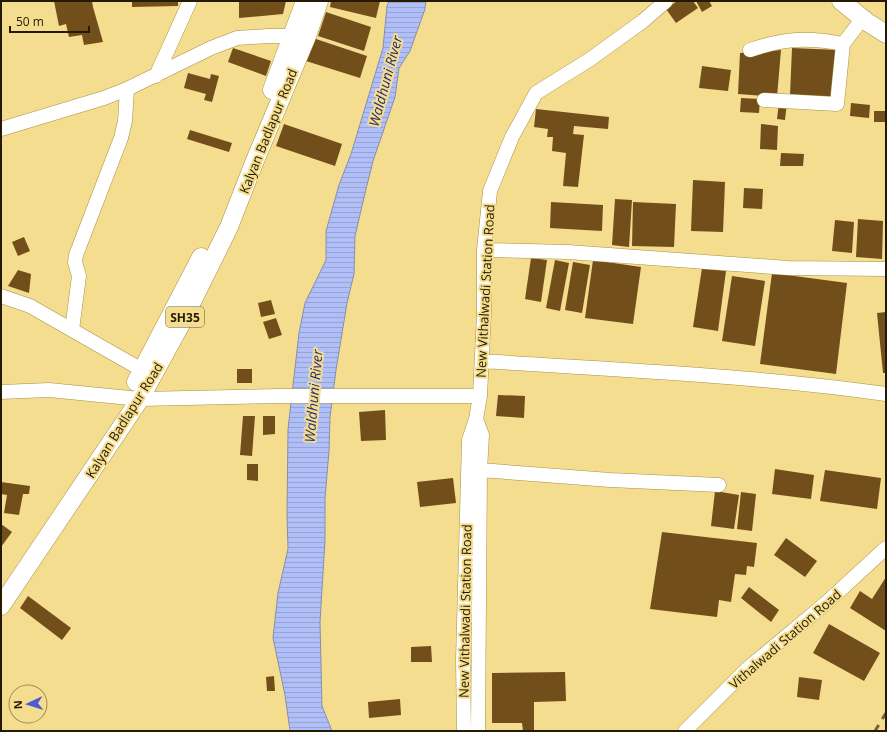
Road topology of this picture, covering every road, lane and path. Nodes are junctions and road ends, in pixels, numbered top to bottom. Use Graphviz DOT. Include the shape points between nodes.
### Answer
graph roads {
  1 [pos="190,1"];
  2 [pos="305,1"];
  3 [pos="319,1"];
  4 [pos="666,1"];
  5 [pos="841,1"];
  6 [pos="863,18"];
  7 [pos="886,34"];
  8 [pos="300,36"];
  9 [pos="843,44"];
  10 [pos="750,50"];
  11 [pos="156,76"];
  12 [pos="127,89"];
  13 [pos="764,100"];
  14 [pos="1,129"];
  15 [pos="484,250"];
  16 [pos="886,268"];
  17 [pos="1,296"];
  18 [pos="72,330"];
  19 [pos="482,361"];
  20 [pos="148,373"];
  21 [pos="1,392"];
  22 [pos="886,394"];
  23 [pos="480,396"];
  24 [pos="134,398"];
  25 [pos="474,471"];
  26 [pos="719,485"];
  27 [pos="886,548"];
  28 [pos="1,589"];
  29 [pos="479,592"];
  30 [pos="465,593"];
  31 [pos="1,606"];
  32 [pos="464,731"];
  33 [pos="478,731"];
  34 [pos="685,731"];
  1 -- 11 [label="street"];
  2 -- 8 [label="main road, Kalyan Badlapur Road / SH35"];
  3 -- 8 [label="main road, Kalyan Badlapur Road / SH35"];
  4 -- 15 [label="street, New Vithalwadi Station Road" via="589,60 536,93 512,137 490,190"];
  5 -- 6 [label="main road"];
  6 -- 7 [label="main road"];
  6 -- 9 [label="street"];
  8 -- 11 [label="street" via="237,38"];
  8 -- 20 [label="main road, Kalyan Badlapur Road / SH35" via="229,227 181,324"];
  9 -- 10 [label="street" via="797,40"];
  9 -- 13 [label="street" via="837,104"];
  11 -- 12 [label="street"];
  12 -- 14 [label="street"];
  12 -- 18 [label="street" via="121,138 76,255 79,276"];
  15 -- 16 [label="street" via="568,252 788,268"];
  15 -- 19 [label="street, New Vithalwadi Station Road"];
  17 -- 18 [label="street" via="30,306"];
  18 -- 20 [label="street"];
  19 -- 22 [label="street" via="752,379"];
  19 -- 23 [label="street, New Vithalwadi Station Road"];
  20 -- 24 [label="main road, Kalyan Badlapur Road / SH35"];
  21 -- 24 [label="street" via="49,390"];
  23 -- 24 [label="street"];
  23 -- 25 [label="street, New Vithalwadi Station Road" via="469,440"];
  24 -- 28 [label="main road, Kalyan Badlapur Road / SH35"];
  24 -- 31 [label="main road, Kalyan Badlapur Road / SH35"];
  25 -- 26 [label="street"];
  25 -- 29 [label="street, New Vithalwadi Station Road"];
  25 -- 30 [label="street, New Vithalwadi Station Road"];
  27 -- 34 [label="street, Vithalwadi Station Road" via="825,604 747,669"];
  29 -- 30 [label="street"];
  29 -- 33 [label="street, New Vithalwadi Station Road"];
  30 -- 32 [label="street, New Vithalwadi Station Road"];
}
